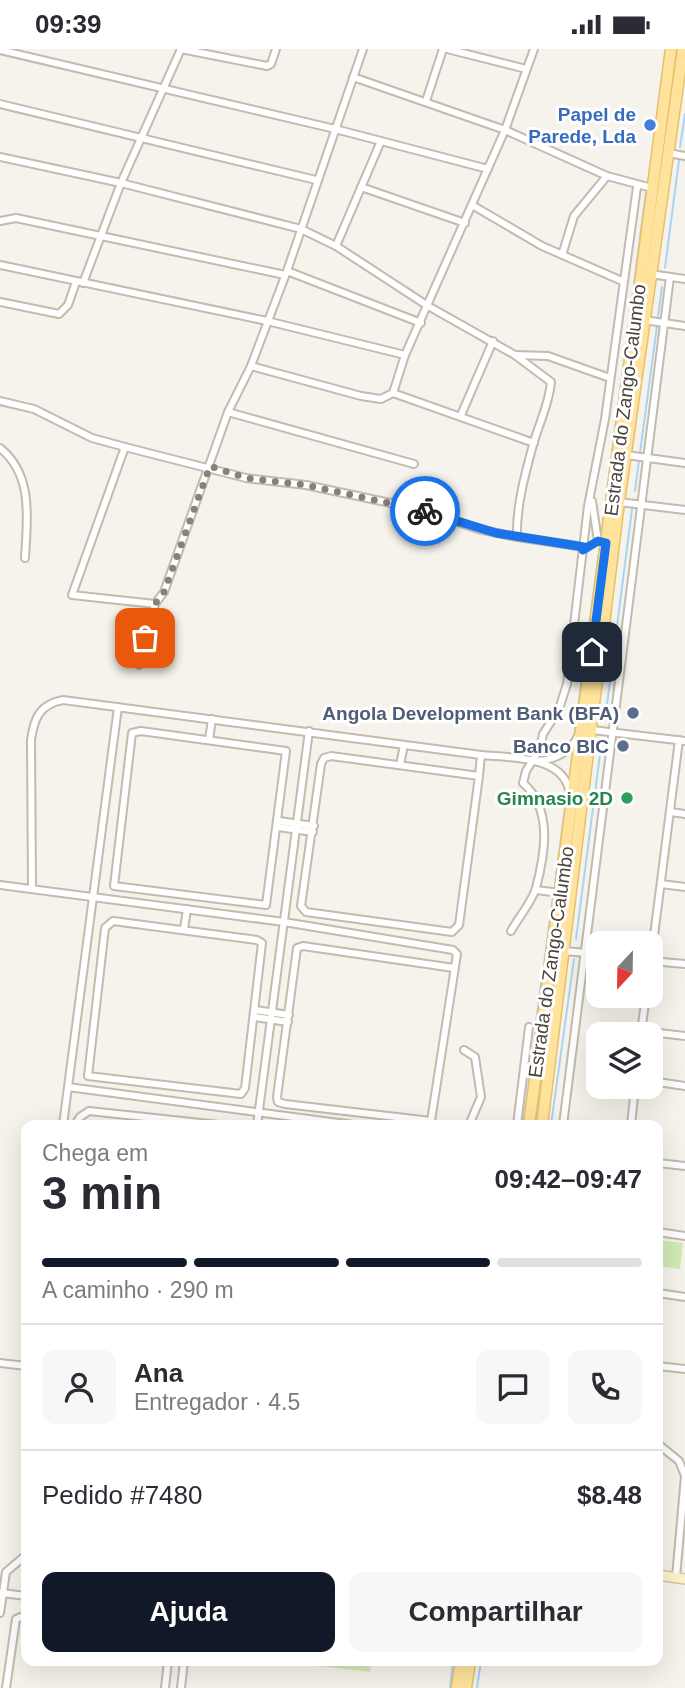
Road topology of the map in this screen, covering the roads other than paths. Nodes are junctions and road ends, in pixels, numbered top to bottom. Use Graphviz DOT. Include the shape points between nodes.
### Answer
graph roads {
  1 [pos="181,49"];
  2 [pos="276,49"];
  3 [pos="362,49"];
  4 [pos="445,49"];
  5 [pos="534,49"];
  6 [pos="671,49"];
  7 [pos="683,49"];
  8 [pos="0,50"];
  9 [pos="526,69"];
  10 [pos="353,77"];
  11 [pos="165,88"];
  12 [pos="426,101"];
  13 [pos="0,104"];
  14 [pos="335,129"];
  15 [pos="505,130"];
  16 [pos="144,138"];
  17 [pos="381,141"];
  18 [pos="668,153"];
  19 [pos="685,156"];
  20 [pos="0,157"];
  21 [pos="488,169"];
  22 [pos="607,176"];
  23 [pos="316,180"];
  24 [pos="121,183"];
  25 [pos="361,187"];
  26 [pos="646,188"];
  27 [pos="472,205"];
  28 [pos="0,221"];
  29 [pos="464,223"];
  30 [pos="301,229"];
  31 [pos="100,237"];
  32 [pos="336,246"];
  33 [pos="562,255"];
  34 [pos="0,265"];
  35 [pos="286,273"];
  36 [pos="650,274"];
  37 [pos="670,277"];
  38 [pos="685,279"];
  39 [pos="622,281"];
  40 [pos="80,283"];
  41 [pos="0,302"];
  42 [pos="428,306"];
  43 [pos="644,320"];
  44 [pos="267,321"];
  45 [pos="421,323"];
  46 [pos="664,323"];
  47 [pos="685,326"];
  48 [pos="493,341"];
  49 [pos="405,355"];
  50 [pos="515,355"];
  51 [pos="251,366"];
  52 [pos="610,378"];
  53 [pos="393,393"];
  54 [pos="0,401"];
  55 [pos="228,412"];
  56 [pos="461,415"];
  57 [pos="534,443"];
  58 [pos="125,447"];
  59 [pos="0,448"];
  60 [pos="626,455"];
  61 [pos="646,458"];
  62 [pos="685,463"];
  63 [pos="414,464"];
  64 [pos="210,466"];
  65 [pos="592,491"];
  66 [pos="619,502"];
  67 [pos="639,504"];
  68 [pos="685,510"];
  69 [pos="587,528"];
  70 [pos="517,537"];
  71 [pos="602,542"];
  72 [pos="584,549"];
  73 [pos="25,558"];
  74 [pos="155,604"];
  75 [pos="139,665"];
  76 [pos="118,707"];
  77 [pos="212,719"];
  78 [pos="587,729"];
  79 [pos="309,731"];
  80 [pos="614,732"];
  81 [pos="209,740"];
  82 [pos="682,741"];
  83 [pos="404,745"];
  84 [pos="481,755"];
  85 [pos="536,761"];
  86 [pos="400,765"];
  87 [pos="479,776"];
  88 [pos="572,805"];
  89 [pos="671,812"];
  90 [pos="685,814"];
  91 [pos="279,824"];
  92 [pos="296,827"];
  93 [pos="314,829"];
  94 [pos="662,884"];
  95 [pos="0,885"];
  96 [pos="685,887"];
  97 [pos="32,889"];
  98 [pos="536,890"];
  99 [pos="556,892"];
  100 [pos="93,896"];
  101 [pos="187,909"];
  102 [pos="284,922"];
  103 [pos="184,929"];
  104 [pos="511,931"];
  105 [pos="655,931"];
  106 [pos="378,938"];
  107 [pos="564,951"];
  108 [pos="584,953"];
  109 [pos="375,956"];
  110 [pos="663,961"];
  111 [pos="685,964"];
  112 [pos="454,968"];
  113 [pos="254,1014"];
  114 [pos="271,1016"];
  115 [pos="289,1019"];
  116 [pos="529,1027"];
  117 [pos="663,1034"];
  118 [pos="685,1036"];
  119 [pos="464,1050"];
  120 [pos="663,1083"];
  121 [pos="685,1086"];
  122 [pos="68,1087"];
  123 [pos="161,1099"];
  124 [pos="634,1099"];
  125 [pos="259,1112"];
  126 [pos="159,1117"];
  127 [pos="64,1120"];
  128 [pos="78,1120"];
  129 [pos="182,1120"];
  130 [pos="258,1120"];
  131 [pos="317,1120"];
  132 [pos="423,1120"];
  133 [pos="431,1120"];
  134 [pos="471,1120"];
  135 [pos="518,1120"];
  136 [pos="530,1120"];
  137 [pos="543,1120"];
  138 [pos="564,1120"];
  139 [pos="632,1120"];
  140 [pos="663,1164"];
  141 [pos="685,1166"];
  142 [pos="663,1233"];
  143 [pos="685,1235"];
  144 [pos="663,1294"];
  145 [pos="685,1297"];
  146 [pos="0,1363"];
  147 [pos="21,1365"];
  148 [pos="663,1366"];
  149 [pos="685,1368"];
  150 [pos="663,1448"];
  151 [pos="21,1559"];
  152 [pos="663,1576"];
  153 [pos="681,1578"];
  154 [pos="1,1593"];
  155 [pos="21,1595"];
  156 [pos="0,1613"];
  157 [pos="21,1617"];
  158 [pos="168,1666"];
  159 [pos="183,1666"];
  160 [pos="460,1666"];
  161 [pos="469,1666"];
  162 [pos="6,1688"];
  163 [pos="165,1688"];
  164 [pos="181,1688"];
  165 [pos="457,1688"];
  166 [pos="466,1688"];
  1 -- 2 [label="street" via="267,66"];
  1 -- 11 [label="street"];
  3 -- 10 [label="street"];
  4 -- 9 [label="street"];
  4 -- 12 [label="street"];
  5 -- 9 [label="street"];
  6 -- 26 [label="main road, Estrada do Zango-Calumbo"];
  7 -- 18 [label="main road, Estrada do Zango-Calumbo"];
  8 -- 11 [label="street"];
  9 -- 15 [label="street"];
  10 -- 12 [label="street"];
  10 -- 14 [label="street"];
  11 -- 14 [label="street"];
  11 -- 16 [label="street"];
  12 -- 15 [label="street"];
  13 -- 16 [label="street"];
  14 -- 17 [label="street"];
  14 -- 23 [label="street"];
  15 -- 21 [label="street"];
  15 -- 22 [label="street"];
  16 -- 23 [label="street"];
  16 -- 24 [label="street"];
  17 -- 21 [label="street"];
  17 -- 25 [label="street"];
  18 -- 19 [label="street"];
  18 -- 36 [label="main road, Estrada do Zango-Calumbo"];
  20 -- 24 [label="street"];
  21 -- 27 [label="street"];
  22 -- 26 [label="street"];
  22 -- 33 [label="street" via="575,215"];
  23 -- 30 [label="street"];
  24 -- 30 [label="street"];
  24 -- 31 [label="street"];
  25 -- 29 [label="street"];
  25 -- 32 [label="street"];
  26 -- 39 [label="street"];
  26 -- 71 [label="main road, Estrada do Zango-Calumbo"];
  27 -- 29 [label="street"];
  27 -- 33 [label="street"];
  28 -- 31 [label="street" via="16,218"];
  29 -- 42 [label="street"];
  30 -- 32 [label="street"];
  30 -- 35 [label="street"];
  31 -- 35 [label="street"];
  31 -- 40 [label="street"];
  32 -- 42 [label="street"];
  33 -- 39 [label="street"];
  34 -- 40 [label="street"];
  35 -- 44 [label="street"];
  35 -- 45 [label="street"];
  36 -- 37 [label="street"];
  36 -- 43 [label="main road, Estrada do Zango-Calumbo"];
  37 -- 38 [label="street"];
  37 -- 46 [label="street"];
  39 -- 52 [label="street"];
  40 -- 41 [label="street" via="60,314"];
  40 -- 44 [label="street"];
  42 -- 45 [label="street"];
  42 -- 48 [label="street"];
  43 -- 46 [label="street"];
  43 -- 60 [label="main road, Estrada do Zango-Calumbo"];
  44 -- 49 [label="street"];
  44 -- 51 [label="street"];
  45 -- 49 [label="street"];
  46 -- 47 [label="street"];
  46 -- 61 [label="street"];
  48 -- 50 [label="street"];
  48 -- 56 [label="street"];
  49 -- 53 [label="street"];
  50 -- 52 [label="street" via="548,356"];
  50 -- 57 [label="street" via="551,382"];
  51 -- 53 [label="street" via="361,396 381,399"];
  51 -- 55 [label="street"];
  52 -- 65 [label="street"];
  53 -- 56 [label="street"];
  54 -- 58 [label="street" via="34,409 92,438"];
  55 -- 63 [label="street"];
  55 -- 64 [label="street"];
  56 -- 57 [label="street"];
  57 -- 70 [label="street"];
  58 -- 64 [label="street"];
  58 -- 74 [label="street" via="72,595"];
  59 -- 73 [label="street" via="15,466 27,496"];
  60 -- 61 [label="street"];
  60 -- 66 [label="main road, Estrada do Zango-Calumbo"];
  61 -- 62 [label="street"];
  61 -- 67 [label="street"];
  64 -- 70 [label="street" via="246,478 306,485 423,510"];
  64 -- 74 [label="street" via="164,592"];
  65 -- 69 [label="street"];
  65 -- 71 [label="street"];
  66 -- 67 [label="street"];
  66 -- 78 [label="main road, Estrada do Zango-Calumbo"];
  67 -- 68 [label="street"];
  67 -- 80 [label="street"];
  69 -- 71 [label="street"];
  69 -- 72 [label="street"];
  70 -- 72 [label="street"];
  71 -- 72 [label="street"];
  71 -- 78 [label="main road, Estrada do Zango-Calumbo"];
  72 -- 85 [label="street" via="567,684 559,709 543,734"];
  74 -- 75 [label="street"];
  76 -- 77 [label="street"];
  76 -- 97 [label="street" via="51,702 33,725"];
  76 -- 100 [label="street"];
  77 -- 79 [label="street"];
  77 -- 81 [label="street"];
  78 -- 80 [label="street"];
  78 -- 85 [label="street" via="565,752"];
  78 -- 88 [label="main road, Estrada do Zango-Calumbo"];
  78 -- 107 [label="main road, Estrada do Zango-Calumbo"];
  79 -- 83 [label="street"];
  79 -- 92 [label="street"];
  80 -- 82 [label="street"];
  80 -- 108 [label="street"];
  81 -- 91 [label="street" via="286,751"];
  81 -- 91 [label="street" via="132,733 114,886 266,905"];
  82 -- 89 [label="street"];
  83 -- 84 [label="street"];
  83 -- 86 [label="street"];
  84 -- 85 [label="street"];
  84 -- 87 [label="street"];
  85 -- 88 [label="street" via="561,775 570,789"];
  85 -- 98 [label="street" via="523,783 537,800 544,823"];
  86 -- 87 [label="street"];
  86 -- 93 [label="street" via="324,758"];
  87 -- 93 [label="street" via="459,925 452,932 303,910"];
  88 -- 99 [label="main road, Estrada do Zango-Calumbo"];
  89 -- 90 [label="street"];
  89 -- 94 [label="street"];
  91 -- 92 [label="street"];
  92 -- 93 [label="street"];
  92 -- 102 [label="street"];
  94 -- 96 [label="street"];
  94 -- 105 [label="street"];
  95 -- 97 [label="street"];
  97 -- 100 [label="street"];
  98 -- 99 [label="street"];
  98 -- 104 [label="street"];
  99 -- 136 [label="main road, Estrada do Zango-Calumbo"];
  100 -- 101 [label="street"];
  100 -- 122 [label="street"];
  101 -- 102 [label="street"];
  101 -- 103 [label="street"];
  102 -- 106 [label="street"];
  102 -- 114 [label="street"];
  103 -- 113 [label="street" via="262,943"];
  103 -- 113 [label="street" via="113,921 105,928 88,1076 241,1094"];
  106 -- 109 [label="street"];
  106 -- 112 [label="street" via="453,950 458,956"];
  107 -- 108 [label="street"];
  107 -- 137 [label="main road, Estrada do Zango-Calumbo"];
  108 -- 138 [label="street"];
  109 -- 112 [label="street"];
  109 -- 115 [label="street" via="297,948"];
  110 -- 111 [label="street"];
  112 -- 133 [label="street"];
  113 -- 114 [label="street"];
  114 -- 115 [label="street"];
  114 -- 125 [label="street"];
  115 -- 132 [label="street" via="278,1102"];
  116 -- 135 [label="street"];
  117 -- 118 [label="street"];
  119 -- 134 [label="street" via="475,1057 481,1097"];
  120 -- 121 [label="street"];
  122 -- 123 [label="street"];
  122 -- 127 [label="street"];
  123 -- 125 [label="street"];
  123 -- 126 [label="street"];
  124 -- 139 [label="street"];
  125 -- 130 [label="street"];
  125 -- 131 [label="street"];
  126 -- 128 [label="street" via="89,1111"];
  126 -- 129 [label="street"];
  140 -- 141 [label="street"];
  142 -- 143 [label="street"];
  144 -- 145 [label="street"];
  146 -- 147 [label="street"];
  148 -- 149 [label="street"];
  150 -- 153 [label="street" via="679,1461 685,1476"];
  151 -- 154 [label="street" via="6,1572"];
  152 -- 153 [label="street"];
  154 -- 155 [label="street"];
  154 -- 156 [label="street"];
  157 -- 162 [label="street" via="16,1619"];
  158 -- 163 [label="street"];
  159 -- 164 [label="street"];
  160 -- 165 [label="main road"];
  161 -- 166 [label="main road"];
}
